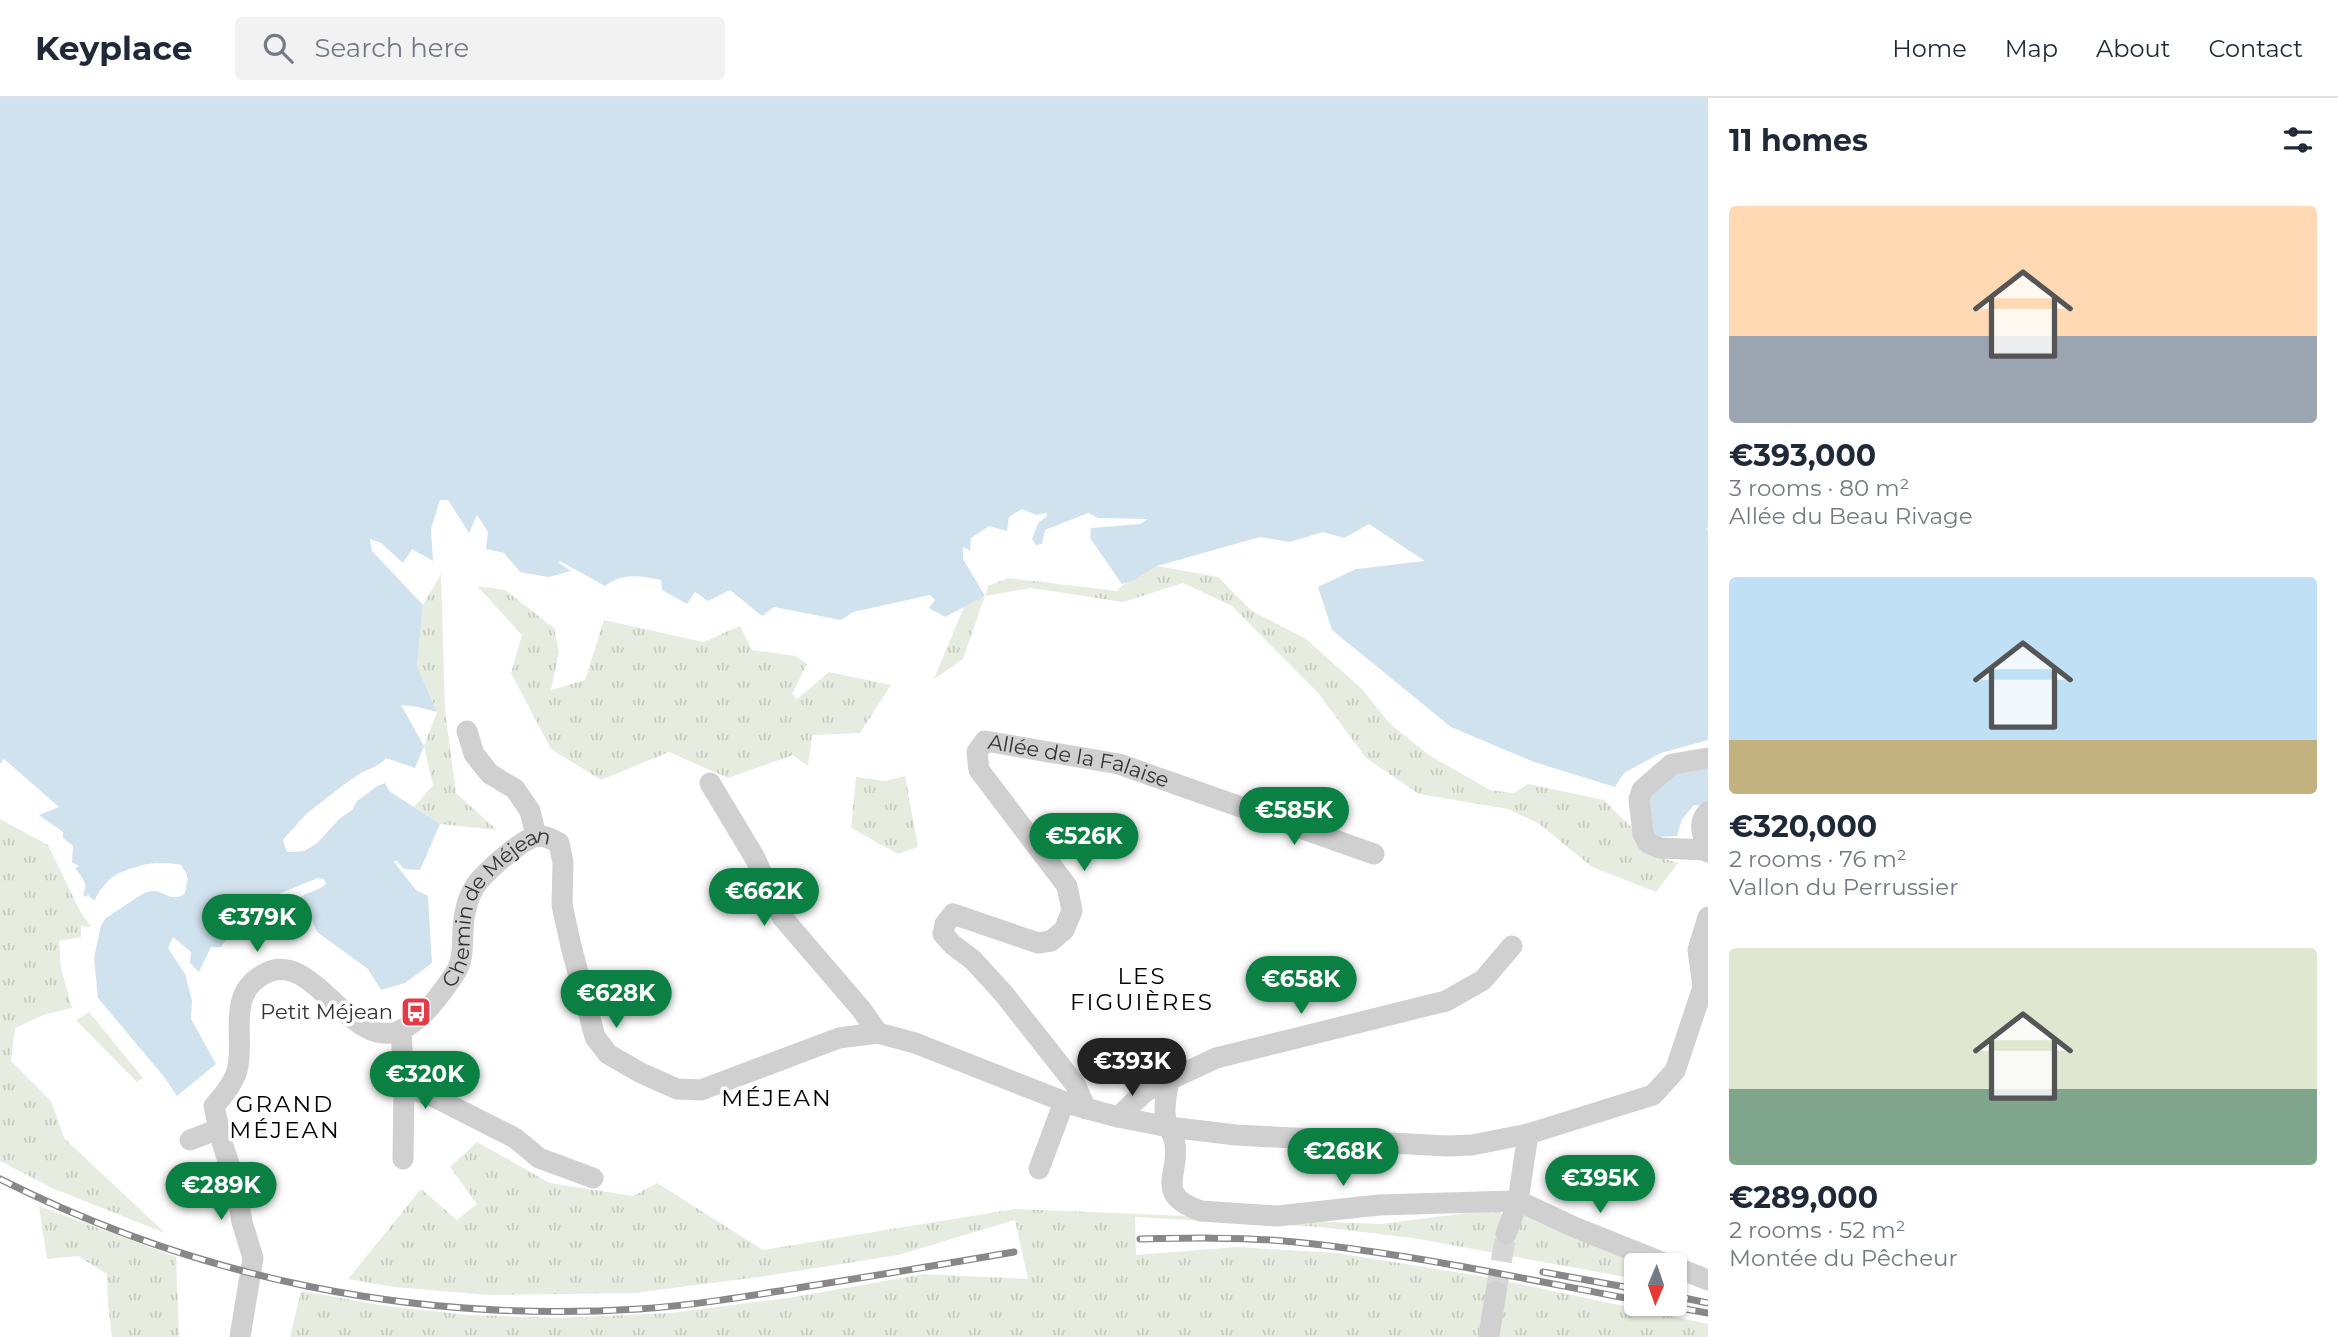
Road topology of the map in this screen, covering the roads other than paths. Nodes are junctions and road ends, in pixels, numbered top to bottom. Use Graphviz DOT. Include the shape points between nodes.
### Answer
graph roads {
  1 [pos="467,731"];
  2 [pos="1708,758"];
  3 [pos="710,783"];
  4 [pos="1708,812"];
  5 [pos="536,836"];
  6 [pos="1708,851"];
  7 [pos="1374,854"];
  8 [pos="1708,917"];
  9 [pos="1512,946"];
  10 [pos="401,1030"];
  11 [pos="878,1033"];
  12 [pos="1168,1081"];
  13 [pos="404,1087"];
  14 [pos="1064,1102"];
  15 [pos="1086,1109"];
  16 [pos="1118,1117"];
  17 [pos="1169,1127"];
  18 [pos="219,1129"];
  19 [pos="1528,1134"];
  20 [pos="190,1140"];
  21 [pos="403,1159"];
  22 [pos="1040,1169"];
  23 [pos="593,1178"];
  24 [pos="235,1182"];
  25 [pos="212,1188"];
  26 [pos="1518,1201"];
  27 [pos="1506,1234"];
  28 [pos="1639,1253"];
  29 [pos="1687,1272"];
  30 [pos="1708,1280"];
  31 [pos="1496,1292"];
  32 [pos="1489,1335"];
  33 [pos="240,1337"];
  1 -- 5 [label="street" via="474,754 490,774 515,789 530,811"];
  2 -- 6 [label="street" via="1672,764 1642,790 1639,799 1648,843"];
  3 -- 11 [label="street" via="755,858 782,917"];
  4 -- 6 [label="street" via="1701,830"];
  5 -- 10 [label="street, Chemin de Méjean" via="513,848 474,886 464,915 464,946 457,972 421,1017"];
  5 -- 11 [label="street, Chemin de Méjean" via="559,844 562,905 595,1037 608,1054 677,1089 701,1090 839,1038"];
  7 -- 15 [label="street, Allée de la Falaise" via="1119,764 985,741 977,752 979,770 1067,886 1072,911 1064,930 1051,941 1038,943 953,914 943,934 1004,994 1075,1084"];
  8 -- 19 [label="street, Chemin de Méjean" via="1698,950 1703,987 1675,1071 1653,1095"];
  9 -- 12 [label="street" via="1483,979 1446,1001 1216,1058"];
  10 -- 13 [label="street"];
  10 -- 18 [label="street" via="387,1034 364,1028 298,974 282,970 265,973 247,989 238,1010 238,1068 214,1107"];
  11 -- 14 [label="street, Chemin de Méjean"];
  12 -- 16 [label="street" via="1146,1091"];
  12 -- 17 [label="street" via="1165,1117"];
  13 -- 21 [label="street"];
  13 -- 23 [label="street" via="432,1096 515,1138 539,1158"];
  14 -- 15 [label="street, Chemin de Méjean"];
  14 -- 22 [label="street"];
  15 -- 16 [label="street, Chemin de Méjean"];
  16 -- 17 [label="street, Chemin de Méjean"];
  17 -- 19 [label="street, Chemin de Méjean" via="1448,1146"];
  17 -- 26 [label="street" via="1176,1154 1172,1190 1201,1211 1278,1216 1379,1205"];
  18 -- 20 [label="street"];
  18 -- 24 [label="street"];
  19 -- 26 [label="street"];
  24 -- 25 [label="street"];
  24 -- 33 [label="street" via="253,1258"];
  26 -- 27 [label="street"];
  26 -- 28 [label="street"];
  29 -- 30 [label="street"];
  31 -- 32 [label="street"];
}
